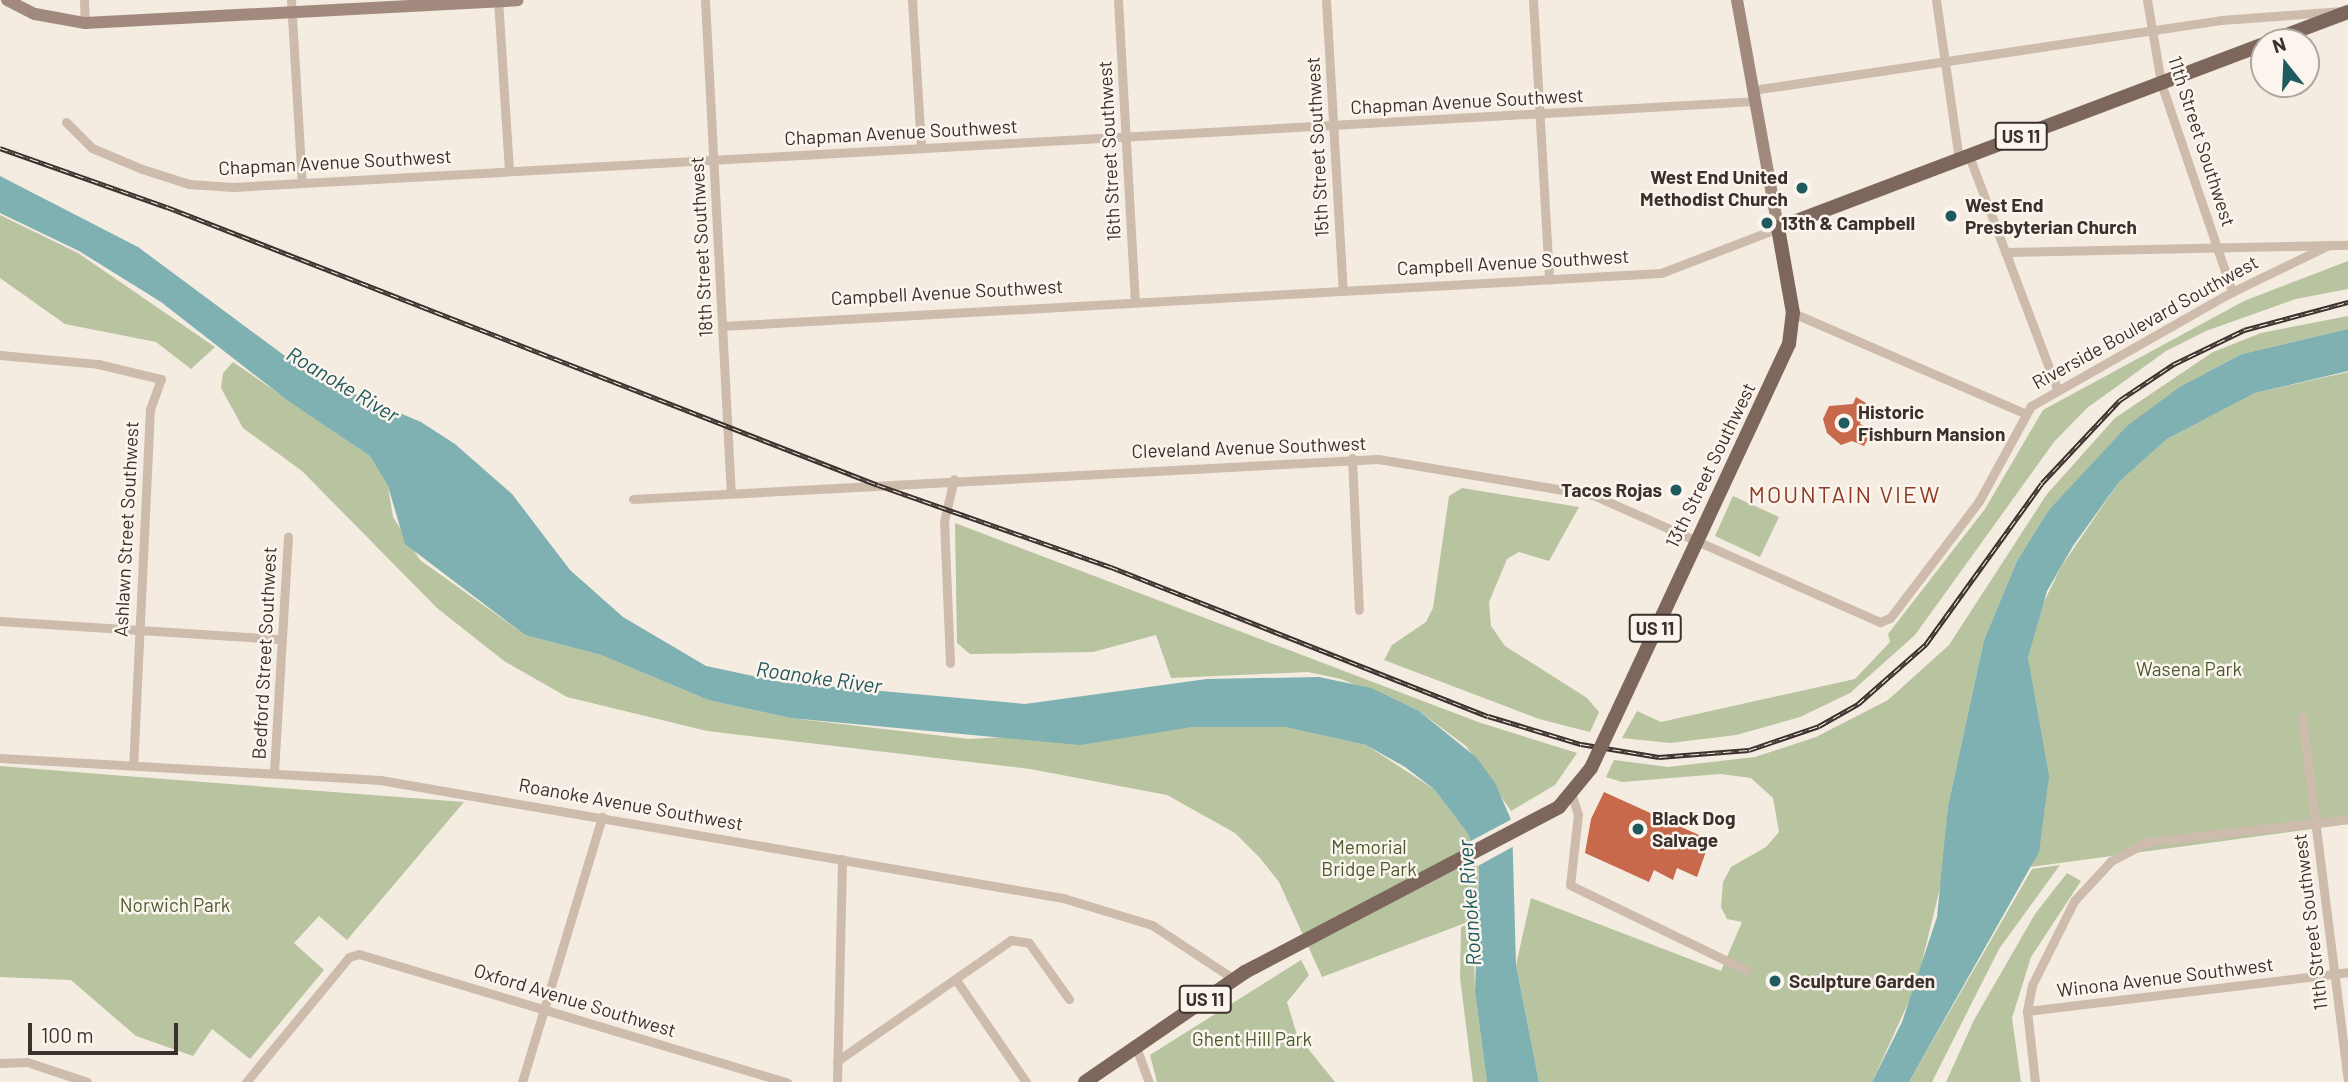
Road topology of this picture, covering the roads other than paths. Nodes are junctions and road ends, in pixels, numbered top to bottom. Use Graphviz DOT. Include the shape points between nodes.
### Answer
graph roads {
  1 [pos="7,0"];
  2 [pos="84,0"];
  3 [pos="517,0"];
  4 [pos="705,0"];
  5 [pos="912,0"];
  6 [pos="1118,0"];
  7 [pos="1326,0"];
  8 [pos="1533,0"];
  9 [pos="1737,0"];
  10 [pos="1936,0"];
  11 [pos="2147,0"];
  12 [pos="498,1"];
  13 [pos="292,6"];
  14 [pos="2348,12"];
  15 [pos="85,23"];
  16 [pos="2306,28"];
  17 [pos="2151,30"];
  18 [pos="2250,49"];
  19 [pos="1945,62"];
  20 [pos="2161,83"];
  21 [pos="1754,96"];
  22 [pos="1539,114"];
  23 [pos="66,122"];
  24 [pos="1333,126"];
  25 [pos="1127,137"];
  26 [pos="921,148"];
  27 [pos="1964,157"];
  28 [pos="713,159"];
  29 [pos="509,170"];
  30 [pos="302,183"];
  31 [pos="1778,228"];
  32 [pos="2329,245"];
  33 [pos="2348,245"];
  34 [pos="2219,249"];
  35 [pos="2005,252"];
  36 [pos="1549,280"];
  37 [pos="1343,291"];
  38 [pos="2232,292"];
  39 [pos="1135,301"];
  40 [pos="1793,313"];
  41 [pos="722,326"];
  42 [pos="0,355"];
  43 [pos="2057,388"];
  44 [pos="2024,413"];
  45 [pos="1352,458"];
  46 [pos="954,479"];
  47 [pos="731,493"];
  48 [pos="633,499"];
  49 [pos="288,536"];
  50 [pos="1696,539"];
  51 [pos="1359,610"];
  52 [pos="0,621"];
  53 [pos="1880,622"];
  54 [pos="138,630"];
  55 [pos="281,639"];
  56 [pos="950,663"];
  57 [pos="2302,717"];
  58 [pos="0,758"];
  59 [pos="133,764"];
  60 [pos="274,772"];
  61 [pos="1572,796"];
  62 [pos="602,817"];
  63 [pos="2348,819"];
  64 [pos="2315,823"];
  65 [pos="842,859"];
  66 [pos="1746,970"];
  67 [pos="2348,972"];
  68 [pos="2334,974"];
  69 [pos="1234,979"];
  70 [pos="956,980"];
  71 [pos="1069,999"];
  72 [pos="542,1009"];
  73 [pos="2027,1011"];
  74 [pos="1136,1047"];
  75 [pos="837,1061"];
  76 [pos="0,1063"];
  77 [pos="87,1082"];
  78 [pos="246,1082"];
  79 [pos="522,1082"];
  80 [pos="786,1082"];
  81 [pos="837,1082"];
  82 [pos="1026,1082"];
  83 [pos="1085,1082"];
  84 [pos="1149,1082"];
  85 [pos="2035,1082"];
  86 [pos="2348,1082"];
  1 -- 15 [label="main road" via="33,18"];
  2 -- 15 [label="street"];
  3 -- 12 [label="main road"];
  4 -- 28 [label="street, 18th Street Southwest"];
  5 -- 26 [label="street"];
  6 -- 25 [label="street, 16th Street Southwest"];
  7 -- 24 [label="street, 15th Street Southwest"];
  8 -- 22 [label="street"];
  9 -- 21 [label="main road, 13th Street Southwest"];
  10 -- 19 [label="street"];
  11 -- 17 [label="street, 11th Street Southwest"];
  12 -- 13 [label="main road"];
  12 -- 29 [label="street"];
  13 -- 15 [label="main road"];
  13 -- 30 [label="street"];
  14 -- 16 [label="main road, Campbell Avenue Southwest / US 11"];
  14 -- 17 [label="street, Chapman Avenue Southwest" via="2302,11"];
  17 -- 19 [label="street, Chapman Avenue Southwest"];
  17 -- 20 [label="street, 11th Street Southwest"];
  18 -- 20 [label="main road, Campbell Avenue Southwest / US 11"];
  19 -- 21 [label="street, Chapman Avenue Southwest"];
  19 -- 27 [label="street"];
  20 -- 27 [label="main road, Campbell Avenue Southwest / US 11"];
  20 -- 34 [label="street, 11th Street Southwest"];
  21 -- 22 [label="street, Chapman Avenue Southwest"];
  21 -- 31 [label="main road, 13th Street Southwest"];
  22 -- 24 [label="street, Chapman Avenue Southwest"];
  22 -- 36 [label="street"];
  23 -- 30 [label="street, Chapman Avenue Southwest" via="92,148 172,180 211,187"];
  24 -- 25 [label="street, Chapman Avenue Southwest"];
  24 -- 37 [label="street, 15th Street Southwest"];
  25 -- 26 [label="street, Chapman Avenue Southwest"];
  25 -- 39 [label="street, 16th Street Southwest"];
  26 -- 28 [label="street, Chapman Avenue Southwest"];
  27 -- 31 [label="main road, Campbell Avenue Southwest / US 11"];
  27 -- 35 [label="street"];
  28 -- 29 [label="street, Chapman Avenue Southwest"];
  28 -- 41 [label="street, 18th Street Southwest"];
  29 -- 30 [label="street, Chapman Avenue Southwest"];
  31 -- 36 [label="street, Campbell Avenue Southwest" via="1675,270"];
  31 -- 40 [label="main road, 13th Street Southwest / US 11"];
  32 -- 33 [label="street"];
  32 -- 34 [label="street"];
  32 -- 38 [label="street, Riverside Boulevard Southwest"];
  34 -- 35 [label="street"];
  34 -- 38 [label="street, 11th Street Southwest"];
  35 -- 43 [label="street"];
  36 -- 37 [label="street, Campbell Avenue Southwest"];
  37 -- 39 [label="street, Campbell Avenue Southwest"];
  38 -- 43 [label="street, Riverside Boulevard Southwest"];
  39 -- 41 [label="street, Campbell Avenue Southwest"];
  40 -- 44 [label="street"];
  40 -- 50 [label="main road, 13th Street Southwest / US 11" via="1789,344"];
  41 -- 47 [label="street, 18th Street Southwest"];
  42 -- 54 [label="street, Ashlawn Street Southwest" via="160,376 150,409"];
  43 -- 44 [label="street, Riverside Boulevard Southwest"];
  44 -- 53 [label="street, Riverside Boulevard Southwest" via="1979,501 1890,618"];
  45 -- 46 [label="street, Cleveland Avenue Southwest"];
  45 -- 50 [label="street, Cleveland Avenue Southwest" via="1593,495"];
  45 -- 51 [label="street"];
  46 -- 47 [label="street, Cleveland Avenue Southwest"];
  46 -- 56 [label="street" via="944,521"];
  47 -- 48 [label="street, Cleveland Avenue Southwest"];
  49 -- 55 [label="street, Bedford Street Southwest"];
  50 -- 53 [label="street, Cleveland Avenue Southwest"];
  50 -- 61 [label="main road, 13th Street Southwest / US 11, bridge" via="1591,768"];
  52 -- 54 [label="street"];
  54 -- 55 [label="street"];
  54 -- 59 [label="street, Ashlawn Street Southwest"];
  55 -- 60 [label="street, Bedford Street Southwest"];
  57 -- 64 [label="street, 11th Street Southwest"];
  58 -- 59 [label="street, Roanoke Avenue Southwest"];
  59 -- 60 [label="street, Roanoke Avenue Southwest"];
  60 -- 62 [label="street, Roanoke Avenue Southwest" via="380,780"];
  61 -- 66 [label="street" via="1578,814 1570,885"];
  61 -- 69 [label="main road, US 11"];
  62 -- 65 [label="street, Roanoke Avenue Southwest"];
  62 -- 72 [label="street"];
  63 -- 64 [label="street"];
  64 -- 68 [label="street, 11th Street Southwest"];
  64 -- 73 [label="street" via="2147,842 2111,862 2074,901 2039,967"];
  65 -- 69 [label="street, Roanoke Avenue Southwest" via="1121,913 1170,934"];
  65 -- 75 [label="street"];
  67 -- 68 [label="street, Winona Avenue Southwest"];
  68 -- 73 [label="street, Winona Avenue Southwest"];
  68 -- 86 [label="street, 11th Street Southwest"];
  69 -- 74 [label="main road, US 11"];
  70 -- 71 [label="street" via="1017,939 1029,943"];
  70 -- 75 [label="street"];
  70 -- 82 [label="street"];
  72 -- 78 [label="street, Oxford Avenue Southwest" via="354,954"];
  72 -- 79 [label="street"];
  72 -- 80 [label="street, Oxford Avenue Southwest"];
  73 -- 85 [label="street"];
  74 -- 83 [label="main road, US 11"];
  74 -- 84 [label="street"];
  75 -- 81 [label="street"];
  76 -- 77 [label="street" via="27,1062"];
}
